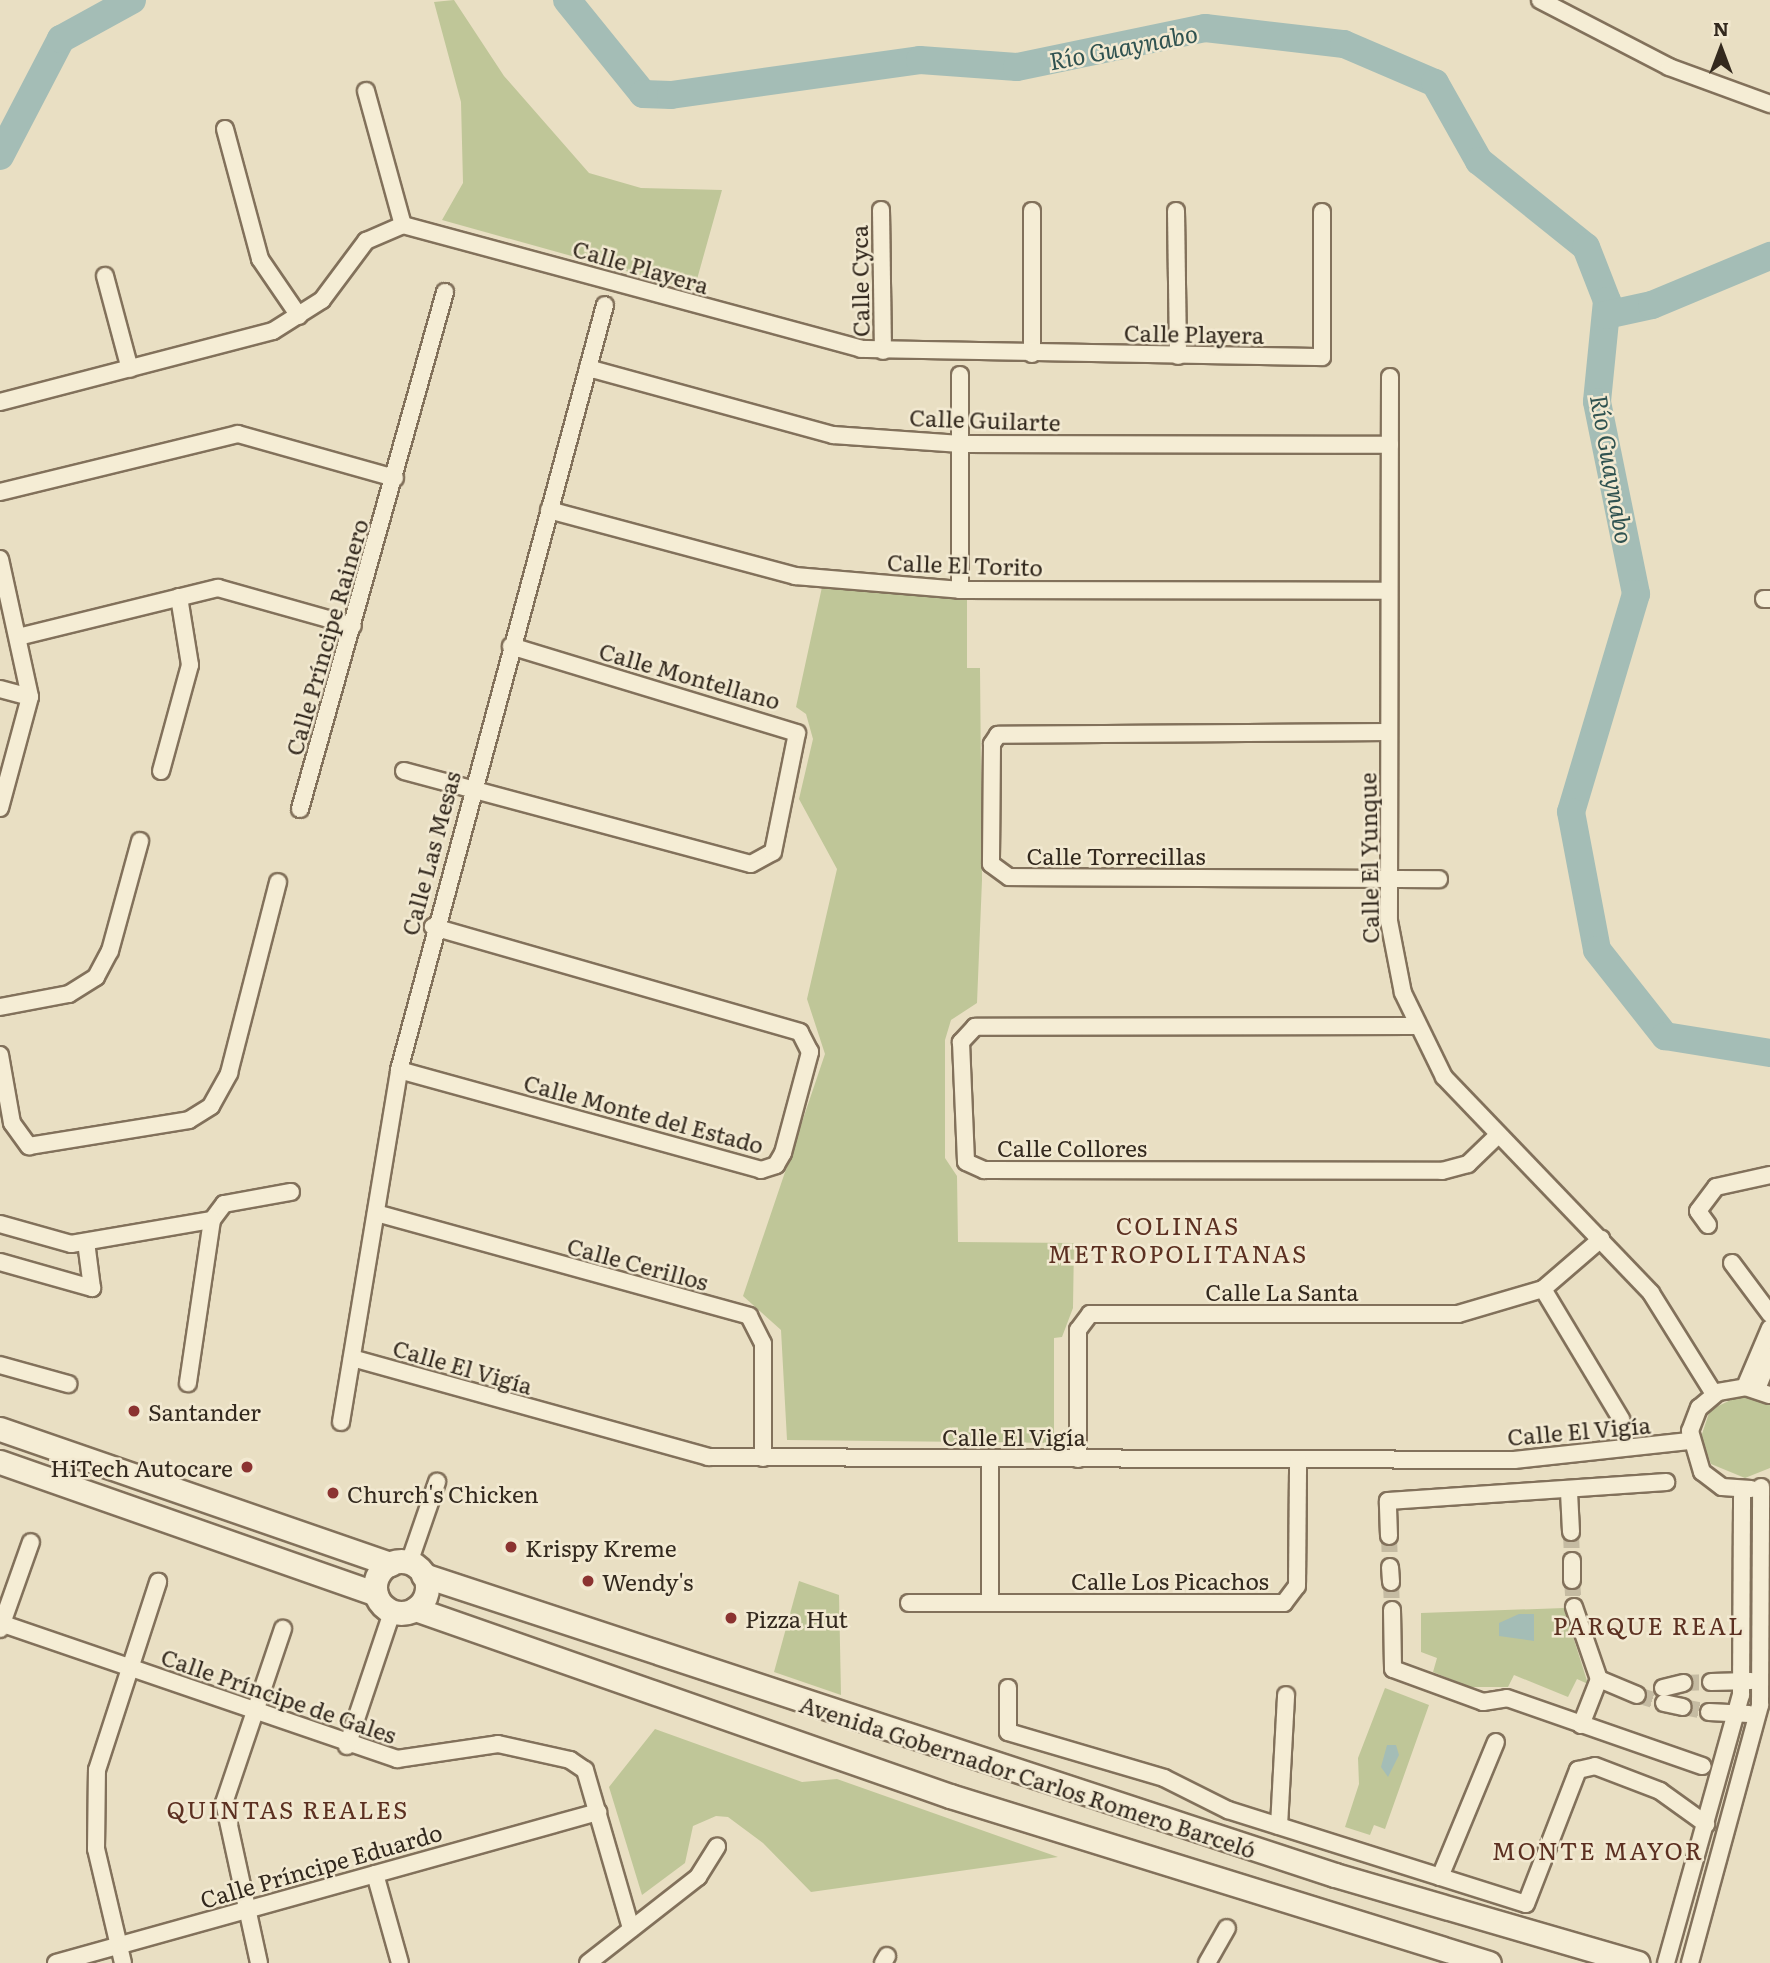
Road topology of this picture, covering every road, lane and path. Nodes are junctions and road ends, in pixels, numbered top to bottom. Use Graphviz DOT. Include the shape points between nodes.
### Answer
graph roads {
  1 [pos="1540,0"];
  2 [pos="366,91"];
  3 [pos="1770,104"];
  4 [pos="225,128"];
  5 [pos="881,210"];
  6 [pos="1032,211"];
  7 [pos="1176,211"];
  8 [pos="1322,212"];
  9 [pos="403,225"];
  10 [pos="105,276"];
  11 [pos="445,292"];
  12 [pos="605,306"];
  13 [pos="299,316"];
  14 [pos="883,351"];
  15 [pos="1031,354"];
  16 [pos="1178,356"];
  17 [pos="588,368"];
  18 [pos="130,369"];
  19 [pos="960,375"];
  20 [pos="1390,377"];
  21 [pos="0,402"];
  22 [pos="961,444"];
  23 [pos="1390,445"];
  24 [pos="395,478"];
  25 [pos="0,492"];
  26 [pos="549,510"];
  27 [pos="0,559"];
  28 [pos="960,590"];
  29 [pos="1389,591"];
  30 [pos="179,597"];
  31 [pos="353,626"];
  32 [pos="18,637"];
  33 [pos="511,646"];
  34 [pos="0,689"];
  35 [pos="30,697"];
  36 [pos="1389,732"];
  37 [pos="161,771"];
  38 [pos="404,771"];
  39 [pos="471,789"];
  40 [pos="0,808"];
  41 [pos="300,808"];
  42 [pos="140,841"];
  43 [pos="1439,879"];
  44 [pos="1389,880"];
  45 [pos="278,883"];
  46 [pos="433,927"];
  47 [pos="0,1007"];
  48 [pos="1415,1026"];
  49 [pos="0,1055"];
  50 [pos="399,1070"];
  51 [pos="1498,1135"];
  52 [pos="1770,1175"];
  53 [pos="291,1192"];
  54 [pos="376,1213"];
  55 [pos="212,1220"];
  56 [pos="0,1224"];
  57 [pos="1708,1225"];
  58 [pos="1601,1239"];
  59 [pos="86,1242"];
  60 [pos="0,1262"];
  61 [pos="1732,1263"];
  62 [pos="1543,1289"];
  63 [pos="1770,1314"];
  64 [pos="1770,1328"];
  65 [pos="1770,1357"];
  66 [pos="352,1358"];
  67 [pos="0,1365"];
  68 [pos="188,1383"];
  69 [pos="68,1384"];
  70 [pos="1762,1391"];
  71 [pos="1714,1394"];
  72 [pos="1621,1419"];
  73 [pos="341,1422"];
  74 [pos="0,1429"];
  75 [pos="1689,1441"];
  76 [pos="763,1458"];
  77 [pos="990,1458"];
  78 [pos="1077,1459"];
  79 [pos="1298,1461"];
  80 [pos="0,1462"];
  81 [pos="437,1482"];
  82 [pos="1666,1482"];
  83 [pos="1765,1485"];
  84 [pos="1742,1490"];
  85 [pos="1569,1492"];
  86 [pos="1571,1532"];
  87 [pos="1389,1536"];
  88 [pos="31,1542"];
  89 [pos="1572,1561"];
  90 [pos="407,1567"];
  91 [pos="1573,1580"];
  92 [pos="158,1582"];
  93 [pos="376,1594"];
  94 [pos="990,1602"];
  95 [pos="909,1603"];
  96 [pos="1574,1607"];
  97 [pos="404,1610"];
  98 [pos="1392,1610"];
  99 [pos="1,1625"];
  100 [pos="283,1629"];
  101 [pos="127,1668"];
  102 [pos="1598,1679"];
  103 [pos="1742,1681"];
  104 [pos="1764,1681"];
  105 [pos="1710,1682"];
  106 [pos="1683,1683"];
  107 [pos="1008,1688"];
  108 [pos="1634,1691"];
  109 [pos="1286,1695"];
  110 [pos="1683,1707"];
  111 [pos="253,1710"];
  112 [pos="1709,1712"];
  113 [pos="1738,1713"];
  114 [pos="1758,1714"];
  115 [pos="1581,1725"];
  116 [pos="1496,1742"];
  117 [pos="347,1746"];
  118 [pos="1702,1766"];
  119 [pos="598,1812"];
  120 [pos="1706,1824"];
  121 [pos="1279,1826"];
  122 [pos="717,1847"];
  123 [pos="375,1874"];
  124 [pos="1440,1877"];
  125 [pos="244,1910"];
  126 [pos="631,1928"];
  127 [pos="1227,1928"];
  128 [pos="119,1946"];
  129 [pos="56,1963"];
  130 [pos="123,1963"];
  131 [pos="259,1963"];
  132 [pos="400,1963"];
  133 [pos="588,1963"];
  134 [pos="1207,1963"];
  135 [pos="1489,1963"];
  136 [pos="1637,1963"];
  137 [pos="1666,1963"];
  138 [pos="1690,1963"];
  1 -- 3 [label="street" via="1669,67"];
  2 -- 9 [label="street"];
  4 -- 13 [label="street" via="260,259"];
  5 -- 14 [label="street, Calle Cyca"];
  6 -- 15 [label="street"];
  7 -- 16 [label="street"];
  8 -- 16 [label="street, Calle Playera" via="1322,358"];
  9 -- 13 [label="street" via="366,241 322,300"];
  9 -- 14 [label="street, Calle Playera" via="827,342"];
  10 -- 18 [label="street"];
  11 -- 24 [label="street, Calle Príncipe Rainero"];
  12 -- 17 [label="street, Calle Las Mesas"];
  13 -- 18 [label="street" via="273,331"];
  14 -- 15 [label="street, Calle Playera"];
  15 -- 16 [label="street, Calle Playera"];
  17 -- 22 [label="street, Calle Guilarte" via="833,435"];
  17 -- 26 [label="street, Calle Las Mesas"];
  18 -- 21 [label="street"];
  19 -- 22 [label="street"];
  20 -- 23 [label="street, Calle El Yunque"];
  22 -- 23 [label="street, Calle Guilarte"];
  22 -- 28 [label="street"];
  23 -- 29 [label="street, Calle El Yunque"];
  24 -- 25 [label="street" via="238,435"];
  24 -- 31 [label="street, Calle Príncipe Rainero"];
  26 -- 28 [label="street, Calle El Torito" via="795,576"];
  26 -- 33 [label="street, Calle Las Mesas"];
  27 -- 32 [label="street"];
  28 -- 29 [label="street, Calle El Torito"];
  29 -- 36 [label="street, Calle El Yunque"];
  30 -- 31 [label="street" via="229,589"];
  30 -- 32 [label="street"];
  30 -- 37 [label="street" via="190,665"];
  31 -- 41 [label="street, Calle Príncipe Rainero"];
  32 -- 35 [label="street"];
  33 -- 39 [label="street, Calle Las Mesas"];
  33 -- 39 [label="street, Calle Montellano" via="797,733 773,852 751,864"];
  34 -- 35 [label="street"];
  35 -- 40 [label="street"];
  36 -- 44 [label="street, Calle El Yunque"];
  36 -- 44 [label="street, Calle Torrecillas" via="998,735 992,744 989,850 997,872 1009,877"];
  38 -- 39 [label="street"];
  39 -- 46 [label="street, Calle Las Mesas"];
  42 -- 47 [label="street" via="110,951 96,977 69,994"];
  43 -- 44 [label="street"];
  44 -- 48 [label="street, Calle El Yunque" via="1393,954"];
  45 -- 49 [label="street" via="229,1073 211,1106 189,1120 29,1146 12,1124"];
  46 -- 50 [label="street, Calle Las Mesas"];
  46 -- 50 [label="street, Calle Monte del Estado" via="800,1032 810,1052 783,1153 761,1170"];
  48 -- 51 [label="street, Calle El Yunque" via="1444,1077"];
  48 -- 51 [label="street, Calle Collores" via="975,1027 961,1042 965,1162 984,1170 1443,1171 1468,1164"];
  50 -- 54 [label="street, Calle Las Mesas"];
  51 -- 58 [label="street, Calle El Yunque"];
  52 -- 57 [label="street" via="1716,1187 1698,1211"];
  53 -- 55 [label="street" via="225,1204"];
  54 -- 66 [label="street, Calle Las Mesas"];
  54 -- 76 [label="street, Calle Cerillos" via="749,1316 763,1344"];
  55 -- 59 [label="street"];
  55 -- 68 [label="street"];
  56 -- 59 [label="street" via="71,1244"];
  58 -- 62 [label="street, Calle La Santa"];
  58 -- 71 [label="street, Calle El Yunque" via="1651,1293"];
  59 -- 60 [label="street" via="92,1288"];
  61 -- 63 [label="street"];
  62 -- 72 [label="street"];
  62 -- 78 [label="street, Calle La Santa" via="1458,1314 1090,1314 1078,1331"];
  64 -- 70 [label="street"];
  65 -- 70 [label="street"];
  66 -- 73 [label="street, Calle Las Mesas"];
  66 -- 76 [label="street, Calle El Vigía" via="708,1457"];
  67 -- 69 [label="street"];
  70 -- 71 [label="street"];
  71 -- 75 [label="street" via="1694,1416"];
  74 -- 90 [label="main road, Avenida Gobernador Carlos Romero Barceló"];
  75 -- 79 [label="street, Calle El Vigía" via="1514,1460"];
  75 -- 84 [label="street" via="1702,1472 1722,1487"];
  76 -- 77 [label="street, Calle El Vigía"];
  77 -- 78 [label="street, Calle El Vigía"];
  77 -- 94 [label="street"];
  78 -- 79 [label="street, Calle El Vigía"];
  79 -- 94 [label="street, Calle Los Picachos" via="1297,1586 1284,1603"];
  80 -- 93 [label="main road"];
  81 -- 90 [label="street"];
  82 -- 85 [label="street"];
  83 -- 84 [label="street"];
  83 -- 104 [label="street"];
  84 -- 103 [label="street"];
  85 -- 86 [label="street"];
  85 -- 87 [label="street" via="1388,1501"];
  88 -- 99 [label="street"];
  89 -- 91 [label="street"];
  90 -- 93 [label="main road" via="376,1579"];
  90 -- 97 [label="main road" via="425,1596"];
  90 -- 136 [label="main road, Avenida Gobernador Carlos Romero Barceló" via="1335,1875"];
  92 -- 101 [label="street"];
  93 -- 97 [label="main road"];
  94 -- 95 [label="street, Calle Los Picachos"];
  96 -- 102 [label="street"];
  97 -- 117 [label="street"];
  97 -- 135 [label="main road, Avenida Gobernador Carlos Romero Barceló" via="950,1796"];
  98 -- 115 [label="street" via="1393,1669 1483,1702 1507,1698"];
  99 -- 101 [label="street, Calle Príncipe de Gales"];
  100 -- 111 [label="street"];
  101 -- 111 [label="street, Calle Príncipe de Gales"];
  101 -- 128 [label="street" via="97,1770 94,1821"];
  102 -- 108 [label="street"];
  102 -- 115 [label="street"];
  103 -- 104 [label="street"];
  103 -- 105 [label="street"];
  103 -- 113 [label="street"];
  104 -- 114 [label="street"];
  106 -- 110 [label="street" via="1664,1696"];
  107 -- 121 [label="street" via="1008,1732 1164,1779"];
  109 -- 121 [label="street"];
  111 -- 117 [label="street, Calle Príncipe de Gales"];
  111 -- 125 [label="street" via="225,1803"];
  112 -- 113 [label="street"];
  113 -- 114 [label="street"];
  113 -- 120 [label="street"];
  114 -- 138 [label="street"];
  115 -- 118 [label="street"];
  116 -- 124 [label="street"];
  117 -- 119 [label="street, Calle Príncipe de Gales" via="415,1760 498,1744 541,1751 585,1770"];
  119 -- 123 [label="street, Calle Príncipe Eduardo"];
  119 -- 126 [label="street, Calle Príncipe de Gales"];
  120 -- 124 [label="street" via="1660,1791 1586,1767 1573,1778 1526,1904"];
  120 -- 137 [label="street"];
  121 -- 124 [label="street"];
  122 -- 126 [label="street" via="698,1877"];
  123 -- 125 [label="street, Calle Príncipe Eduardo"];
  123 -- 132 [label="street"];
  125 -- 128 [label="street, Calle Príncipe Eduardo"];
  125 -- 131 [label="street"];
  126 -- 133 [label="street"];
  127 -- 134 [label="street"];
  128 -- 129 [label="street, Calle Príncipe Eduardo"];
  128 -- 130 [label="street"];
}
